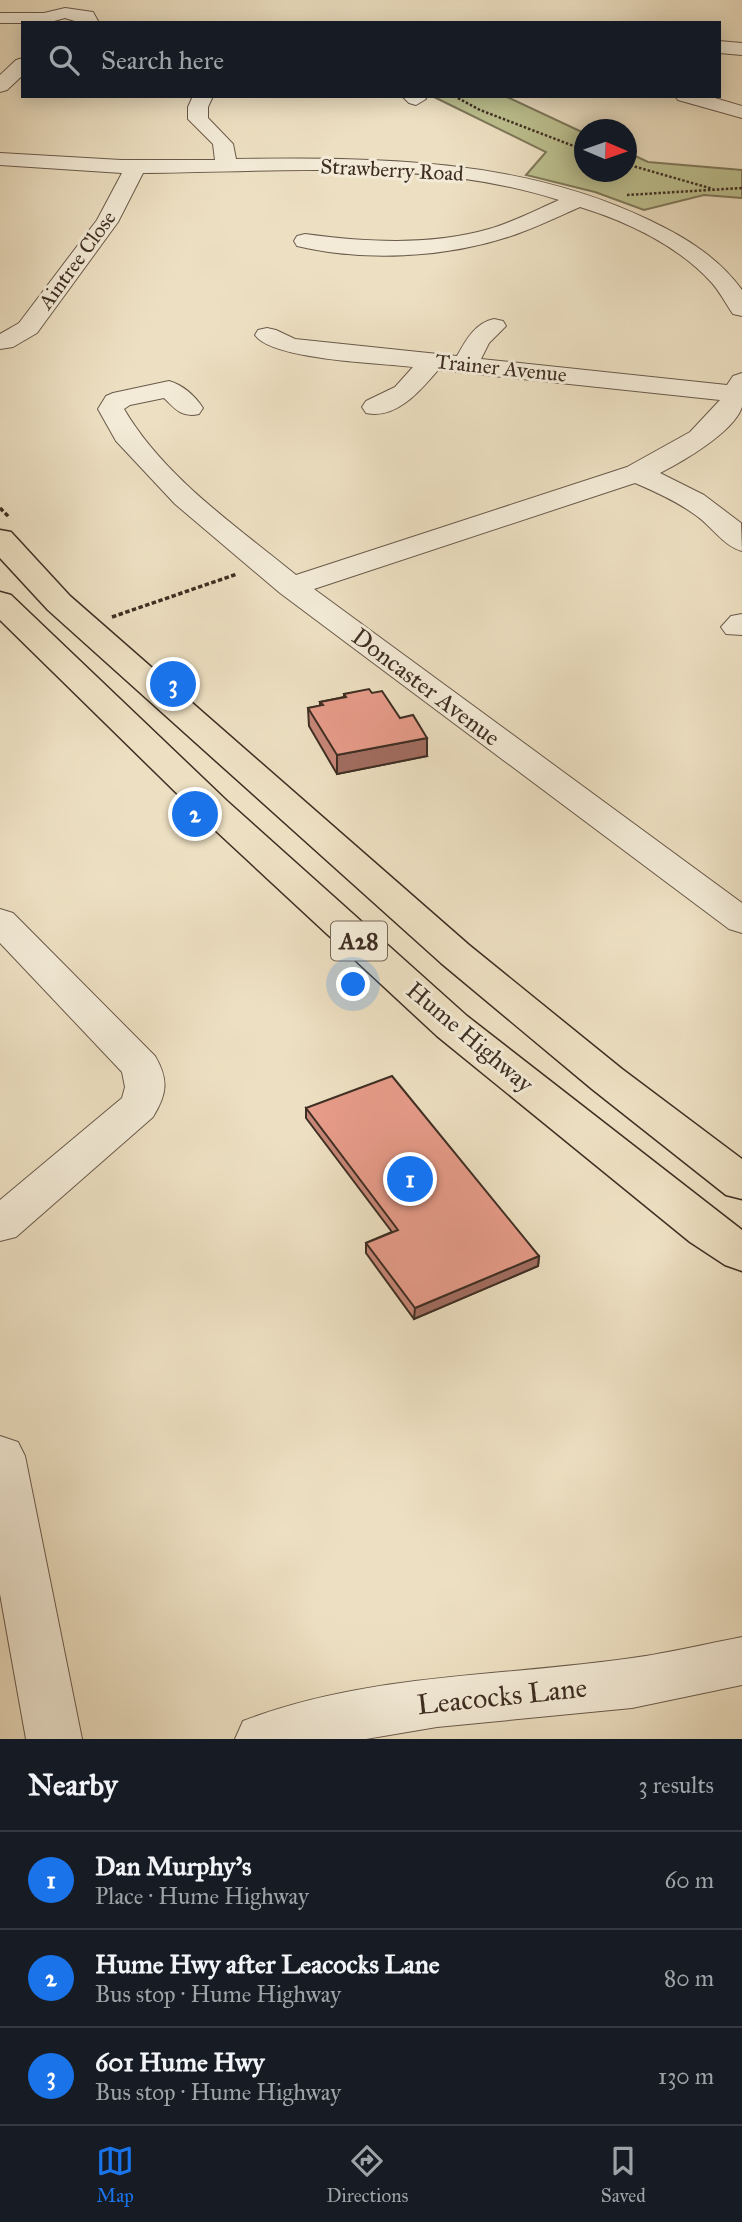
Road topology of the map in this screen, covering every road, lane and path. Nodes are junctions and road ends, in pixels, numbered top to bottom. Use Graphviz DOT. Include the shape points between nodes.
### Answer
graph roads {
  1 [pos="88,0"];
  2 [pos="0,18"];
  3 [pos="82,19"];
  4 [pos="45,20"];
  5 [pos="101,21"];
  6 [pos="721,47"];
  7 [pos="742,49"];
  8 [pos="21,66"];
  9 [pos="0,86"];
  10 [pos="202,98"];
  11 [pos="458,98"];
  12 [pos="692,98"];
  13 [pos="742,112"];
  14 [pos="574,146"];
  15 [pos="0,159"];
  16 [pos="225,166"];
  17 [pos="135,167"];
  18 [pos="637,167"];
  19 [pos="742,188"];
  20 [pos="715,189"];
  21 [pos="621,196"];
  22 [pos="579,199"];
  23 [pos="305,241"];
  24 [pos="739,295"];
  25 [pos="494,326"];
  26 [pos="267,335"];
  27 [pos="4,342"];
  28 [pos="432,361"];
  29 [pos="465,364"];
  30 [pos="740,387"];
  31 [pos="376,407"];
  32 [pos="190,408"];
  33 [pos="637,473"];
  34 [pos="0,539"];
  35 [pos="742,541"];
  36 [pos="247,571"];
  37 [pos="292,587"];
  38 [pos="0,603"];
  39 [pos="108,618"];
  40 [pos="0,921"];
  41 [pos="742,921"];
  42 [pos="742,1182"];
  43 [pos="0,1225"];
  44 [pos="742,1253"];
  45 [pos="0,1456"];
  46 [pos="742,1661"];
  47 [pos="54,1739"];
  48 [pos="263,1739"];
  1 -- 3 [label="street"];
  2 -- 4 [label="street"];
  3 -- 4 [label="street"];
  3 -- 5 [label="street"];
  6 -- 7 [label="street"];
  8 -- 9 [label="street"];
  10 -- 16 [label="street" via="198,119 225,146"];
  11 -- 14 [label="path"];
  12 -- 13 [label="street"];
  15 -- 17 [label="street, Strawberry Road"];
  16 -- 17 [label="street, Strawberry Road"];
  16 -- 22 [label="street, Strawberry Road" via="420,169 519,182"];
  17 -- 27 [label="street, Aintree Close" via="107,222 28,328"];
  18 -- 20 [label="path"];
  19 -- 20 [label="path"];
  20 -- 21 [label="path"];
  22 -- 23 [label="street" via="509,229 462,241 384,248"];
  22 -- 24 [label="street, Strawberry Road" via="631,218 680,244"];
  25 -- 29 [label="street" via="479,339"];
  26 -- 28 [label="street, Trainer Avenue" via="290,346"];
  28 -- 29 [label="street, Trainer Avenue"];
  28 -- 31 [label="street" via="404,393"];
  29 -- 30 [label="street, Trainer Avenue"];
  30 -- 33 [label="street" via="725,415 711,429"];
  32 -- 37 [label="street, Doncaster Avenue" via="169,388 116,402 111,409 126,436 185,498"];
  33 -- 35 [label="street" via="696,500"];
  33 -- 37 [label="street"];
  34 -- 42 [label="highway, A28" via="59,603 455,954"];
  36 -- 39 [label="path"];
  37 -- 41 [label="street, Doncaster Avenue"];
  38 -- 44 [label="highway, Hume Highway / A28" via="452,1026"];
  40 -- 43 [label="street" via="140,1066 147,1081 138,1107"];
  45 -- 47 [label="street"];
  46 -- 48 [label="street, Leacocks Lane" via="632,1682 373,1712"];
}
